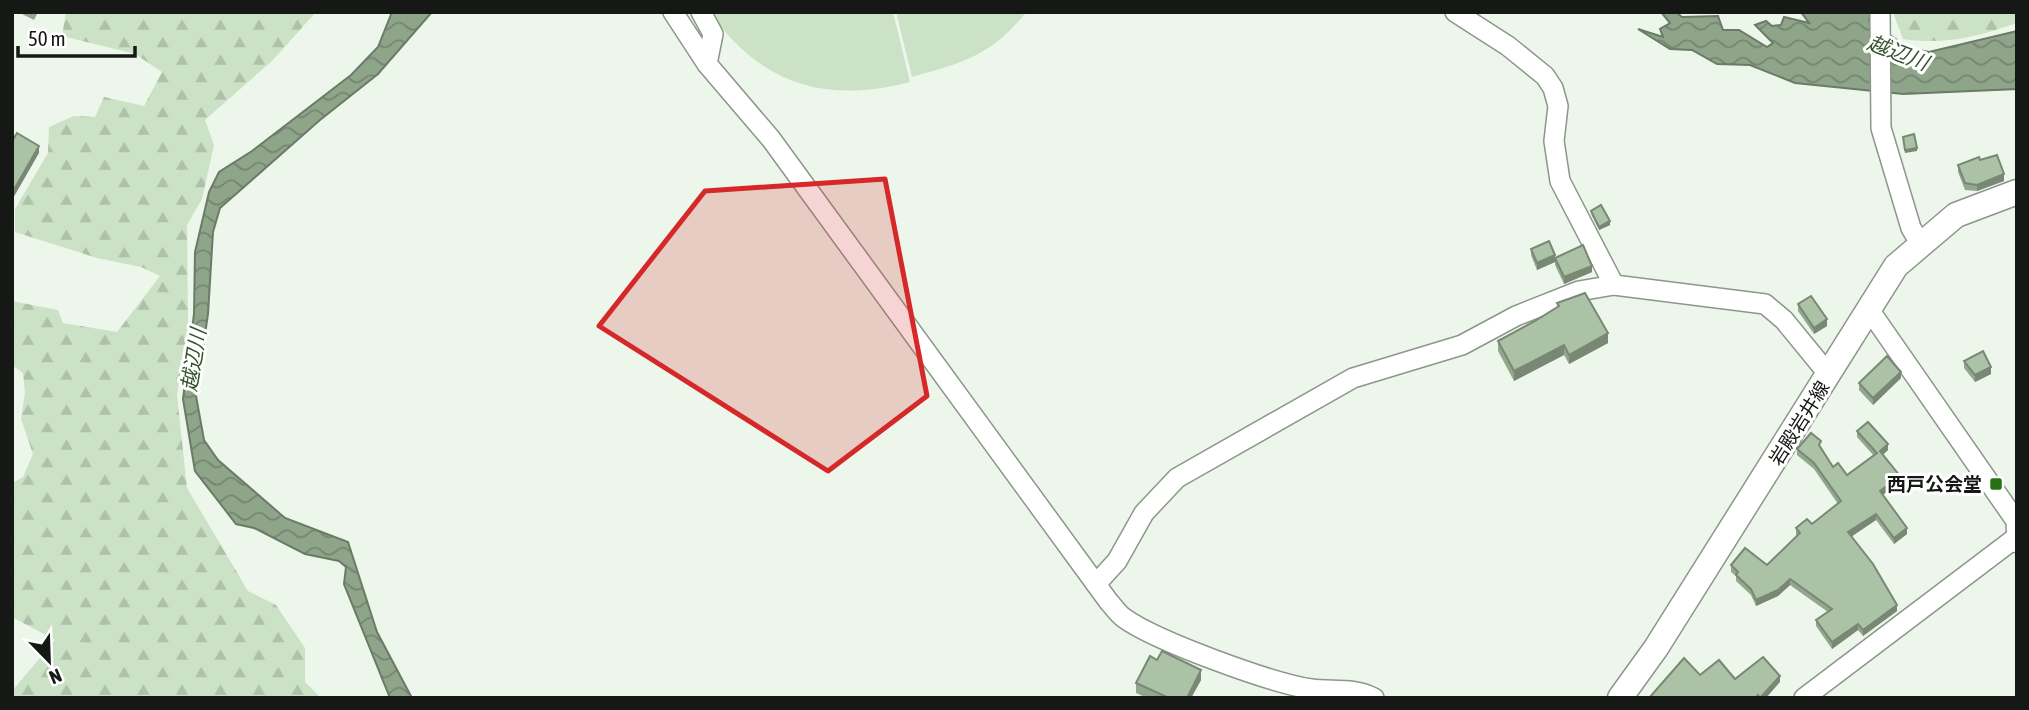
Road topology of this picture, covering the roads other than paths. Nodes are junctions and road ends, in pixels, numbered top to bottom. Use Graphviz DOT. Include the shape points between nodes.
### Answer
graph roads {
  1 [pos="673,12"];
  2 [pos="701,12"];
  3 [pos="1455,12"];
  4 [pos="1880,12"];
  5 [pos="707,64"];
  6 [pos="2017,192"];
  7 [pos="1920,243"];
  8 [pos="1614,285"];
  9 [pos="1868,308"];
  10 [pos="1829,375"];
  11 [pos="2015,541"];
  12 [pos="1096,584"];
  13 [pos="1374,698"];
  14 [pos="1620,698"];
  15 [pos="1804,698"];
  1 -- 5 [label="street"];
  2 -- 5 [label="street" via="713,34"];
  3 -- 8 [label="street" via="1508,46 1553,88 1558,106 1554,141 1560,181"];
  4 -- 7 [label="street" via="1881,128 1911,228"];
  5 -- 12 [label="street" via="771,139"];
  6 -- 7 [label="main road, 岩殿岩井線" via="1956,215"];
  7 -- 9 [label="main road, 岩殿岩井線" via="1896,267"];
  8 -- 10 [label="street" via="1765,304"];
  8 -- 12 [label="street" via="1579,291 1516,316 1462,345 1353,378 1259,430 1177,478 1144,513 1117,561"];
  9 -- 10 [label="main road, 岩殿岩井線"];
  9 -- 11 [label="street" via="2016,521"];
  10 -- 14 [label="main road, 岩殿岩井線"];
  11 -- 15 [label="street"];
  12 -- 13 [label="street" via="1124,618 1167,640 1310,689 1357,689"];
}
